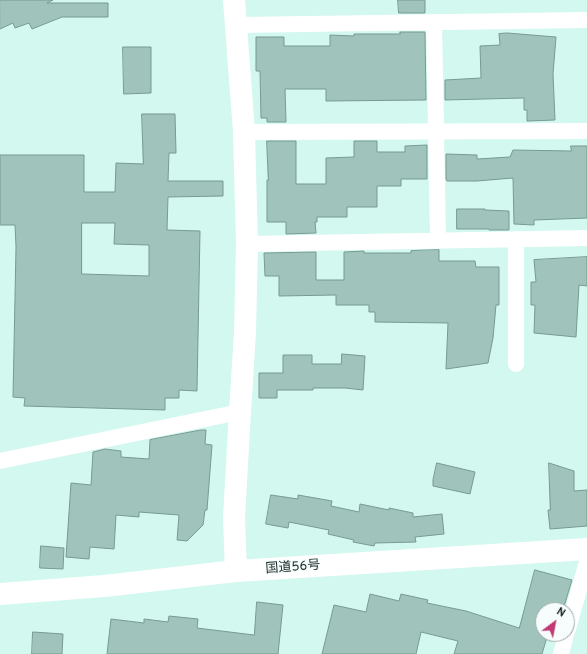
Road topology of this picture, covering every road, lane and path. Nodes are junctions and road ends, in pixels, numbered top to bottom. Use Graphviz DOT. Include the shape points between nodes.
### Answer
graph roads {
  1 [pos="234,0"];
  2 [pos="587,20"];
  3 [pos="434,22"];
  4 [pos="237,25"];
  5 [pos="437,131"];
  6 [pos="587,131"];
  7 [pos="244,132"];
  8 [pos="587,238"];
  9 [pos="516,239"];
  10 [pos="438,241"];
  11 [pos="247,244"];
  12 [pos="516,364"];
  13 [pos="240,412"];
  14 [pos="0,461"];
  15 [pos="587,550"];
  16 [pos="587,562"];
  17 [pos="236,571"];
  18 [pos="0,594"];
  19 [pos="575,605"];
  20 [pos="564,642"];
  21 [pos="560,654"];
  1 -- 4 [label="main road"];
  2 -- 3 [label="street"];
  3 -- 4 [label="street"];
  3 -- 5 [label="street"];
  4 -- 7 [label="main road"];
  5 -- 6 [label="street"];
  5 -- 7 [label="street"];
  5 -- 10 [label="street"];
  7 -- 11 [label="main road"];
  8 -- 9 [label="street"];
  9 -- 10 [label="street"];
  9 -- 12 [label="street"];
  10 -- 11 [label="street"];
  11 -- 13 [label="main road"];
  13 -- 14 [label="street"];
  13 -- 17 [label="main road" via="234,518"];
  15 -- 17 [label="main road, 国道56号"];
  16 -- 19 [label="street"];
  17 -- 18 [label="main road, 国道56号" via="104,586"];
  20 -- 21 [label="street"];
}
